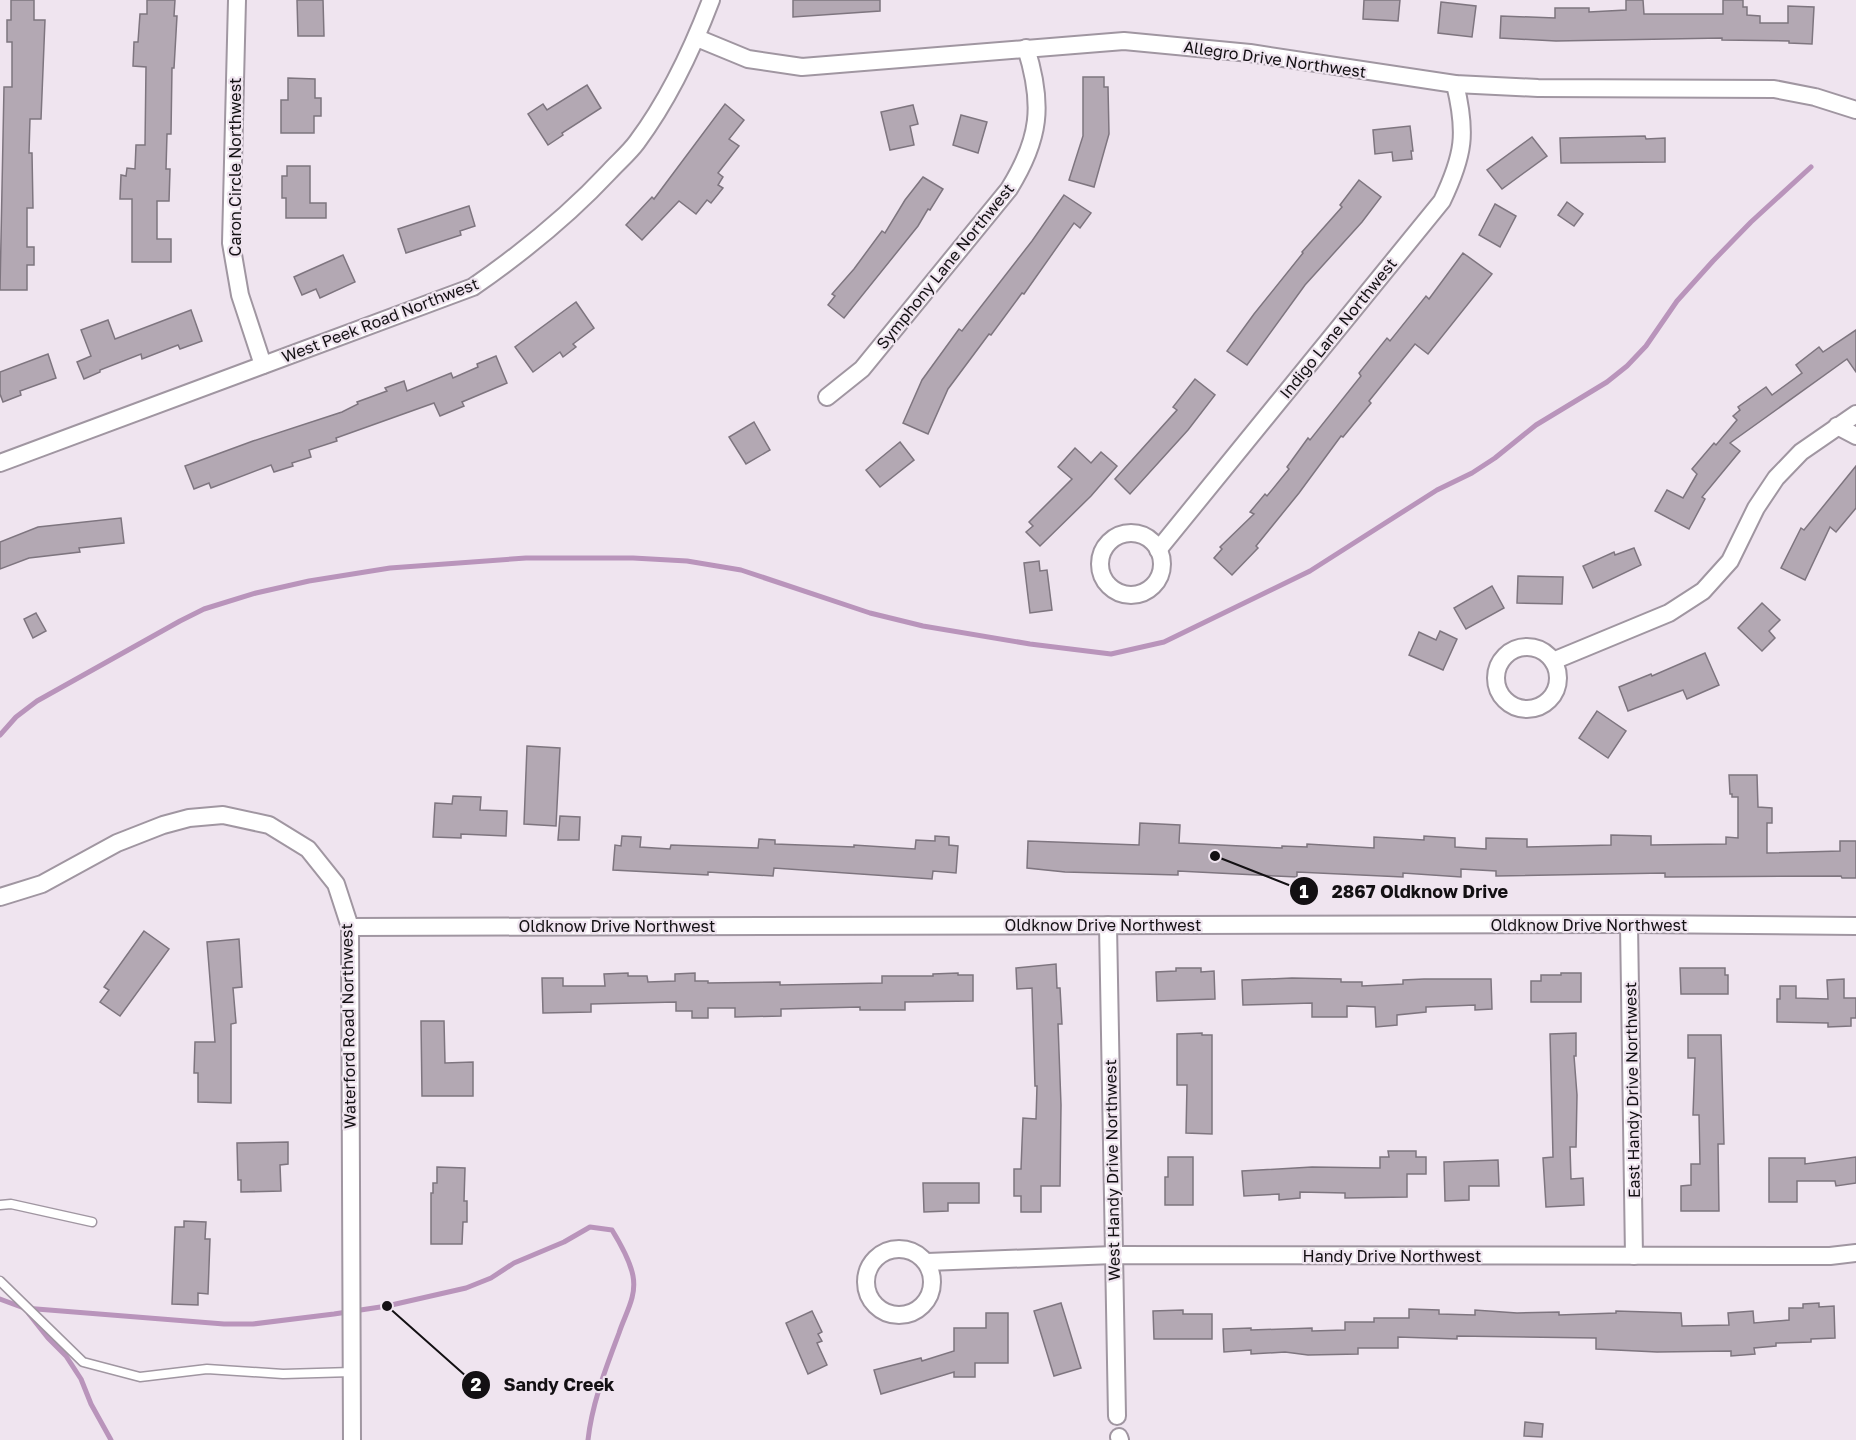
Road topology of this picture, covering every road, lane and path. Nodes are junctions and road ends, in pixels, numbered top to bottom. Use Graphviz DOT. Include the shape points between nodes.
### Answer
graph roads {
  1 [pos="237,0"];
  2 [pos="711,0"];
  3 [pos="696,38"];
  4 [pos="1026,48"];
  5 [pos="1455,84"];
  6 [pos="1856,110"];
  7 [pos="263,365"];
  8 [pos="827,397"];
  9 [pos="1856,414"];
  10 [pos="1837,426"];
  11 [pos="1856,436"];
  12 [pos="0,463"];
  13 [pos="1158,550"];
  14 [pos="1553,661"];
  15 [pos="0,897"];
  16 [pos="1629,924"];
  17 [pos="1108,925"];
  18 [pos="1856,926"];
  19 [pos="350,927"];
  20 [pos="0,1205"];
  21 [pos="92,1222"];
  22 [pos="1856,1253"];
  23 [pos="1113,1256"];
  24 [pos="1634,1256"];
  25 [pos="927,1262"];
  26 [pos="0,1281"];
  27 [pos="352,1372"];
  28 [pos="1117,1416"];
  29 [pos="352,1440"];
  1 -- 7 [label="street, Caron Circle Northwest" via="231,243 240,295"];
  2 -- 3 [label="street, West Peek Road Northwest"];
  3 -- 4 [label="street, Allegro Drive Northwest" via="748,59 802,67"];
  3 -- 7 [label="street, West Peek Road Northwest" via="665,100 636,143 580,203 516,257 473,287"];
  4 -- 5 [label="street, Allegro Drive Northwest" via="1124,41 1164,44"];
  4 -- 8 [label="street, Symphony Lane Northwest" via="1038,104 1035,133 1024,165 1009,189 861,369"];
  5 -- 6 [label="street, Allegro Drive Northwest" via="1774,89"];
  5 -- 13 [label="street, Indigo Lane Northwest" via="1462,113 1462,143 1455,174 1442,201"];
  7 -- 12 [label="street, West Peek Road Northwest"];
  9 -- 10 [label="street"];
  10 -- 11 [label="street"];
  10 -- 14 [label="street" via="1801,452 1776,478 1730,561 1703,591 1669,613"];
  15 -- 19 [label="street, Waterford Road Northwest" via="42,884 117,843 163,825 223,815 270,825 308,849 336,884"];
  16 -- 17 [label="street, Oldknow Drive Northwest"];
  16 -- 18 [label="street, Oldknow Drive Northwest"];
  16 -- 24 [label="street, East Handy Drive Northwest"];
  17 -- 19 [label="street, Oldknow Drive Northwest"];
  17 -- 23 [label="street, West Handy Drive Northwest"];
  19 -- 27 [label="street, Waterford Road Northwest"];
  20 -- 21 [label="lane"];
  22 -- 24 [label="street, Handy Drive Northwest"];
  23 -- 24 [label="street, Handy Drive Northwest"];
  23 -- 25 [label="street, Handy Drive Northwest"];
  23 -- 28 [label="street, West Handy Drive Northwest"];
  25 -- 25 [label="street, Handy Drive Northwest" via="909,1250 886,1250 870,1265 866,1276 870,1298 877,1307 896,1315 917,1310 931,1293 932,1272"];
  26 -- 27 [label="lane" via="83,1362 140,1377 207,1369 283,1374"];
  27 -- 29 [label="street, Waterford Road Northwest"];
}
